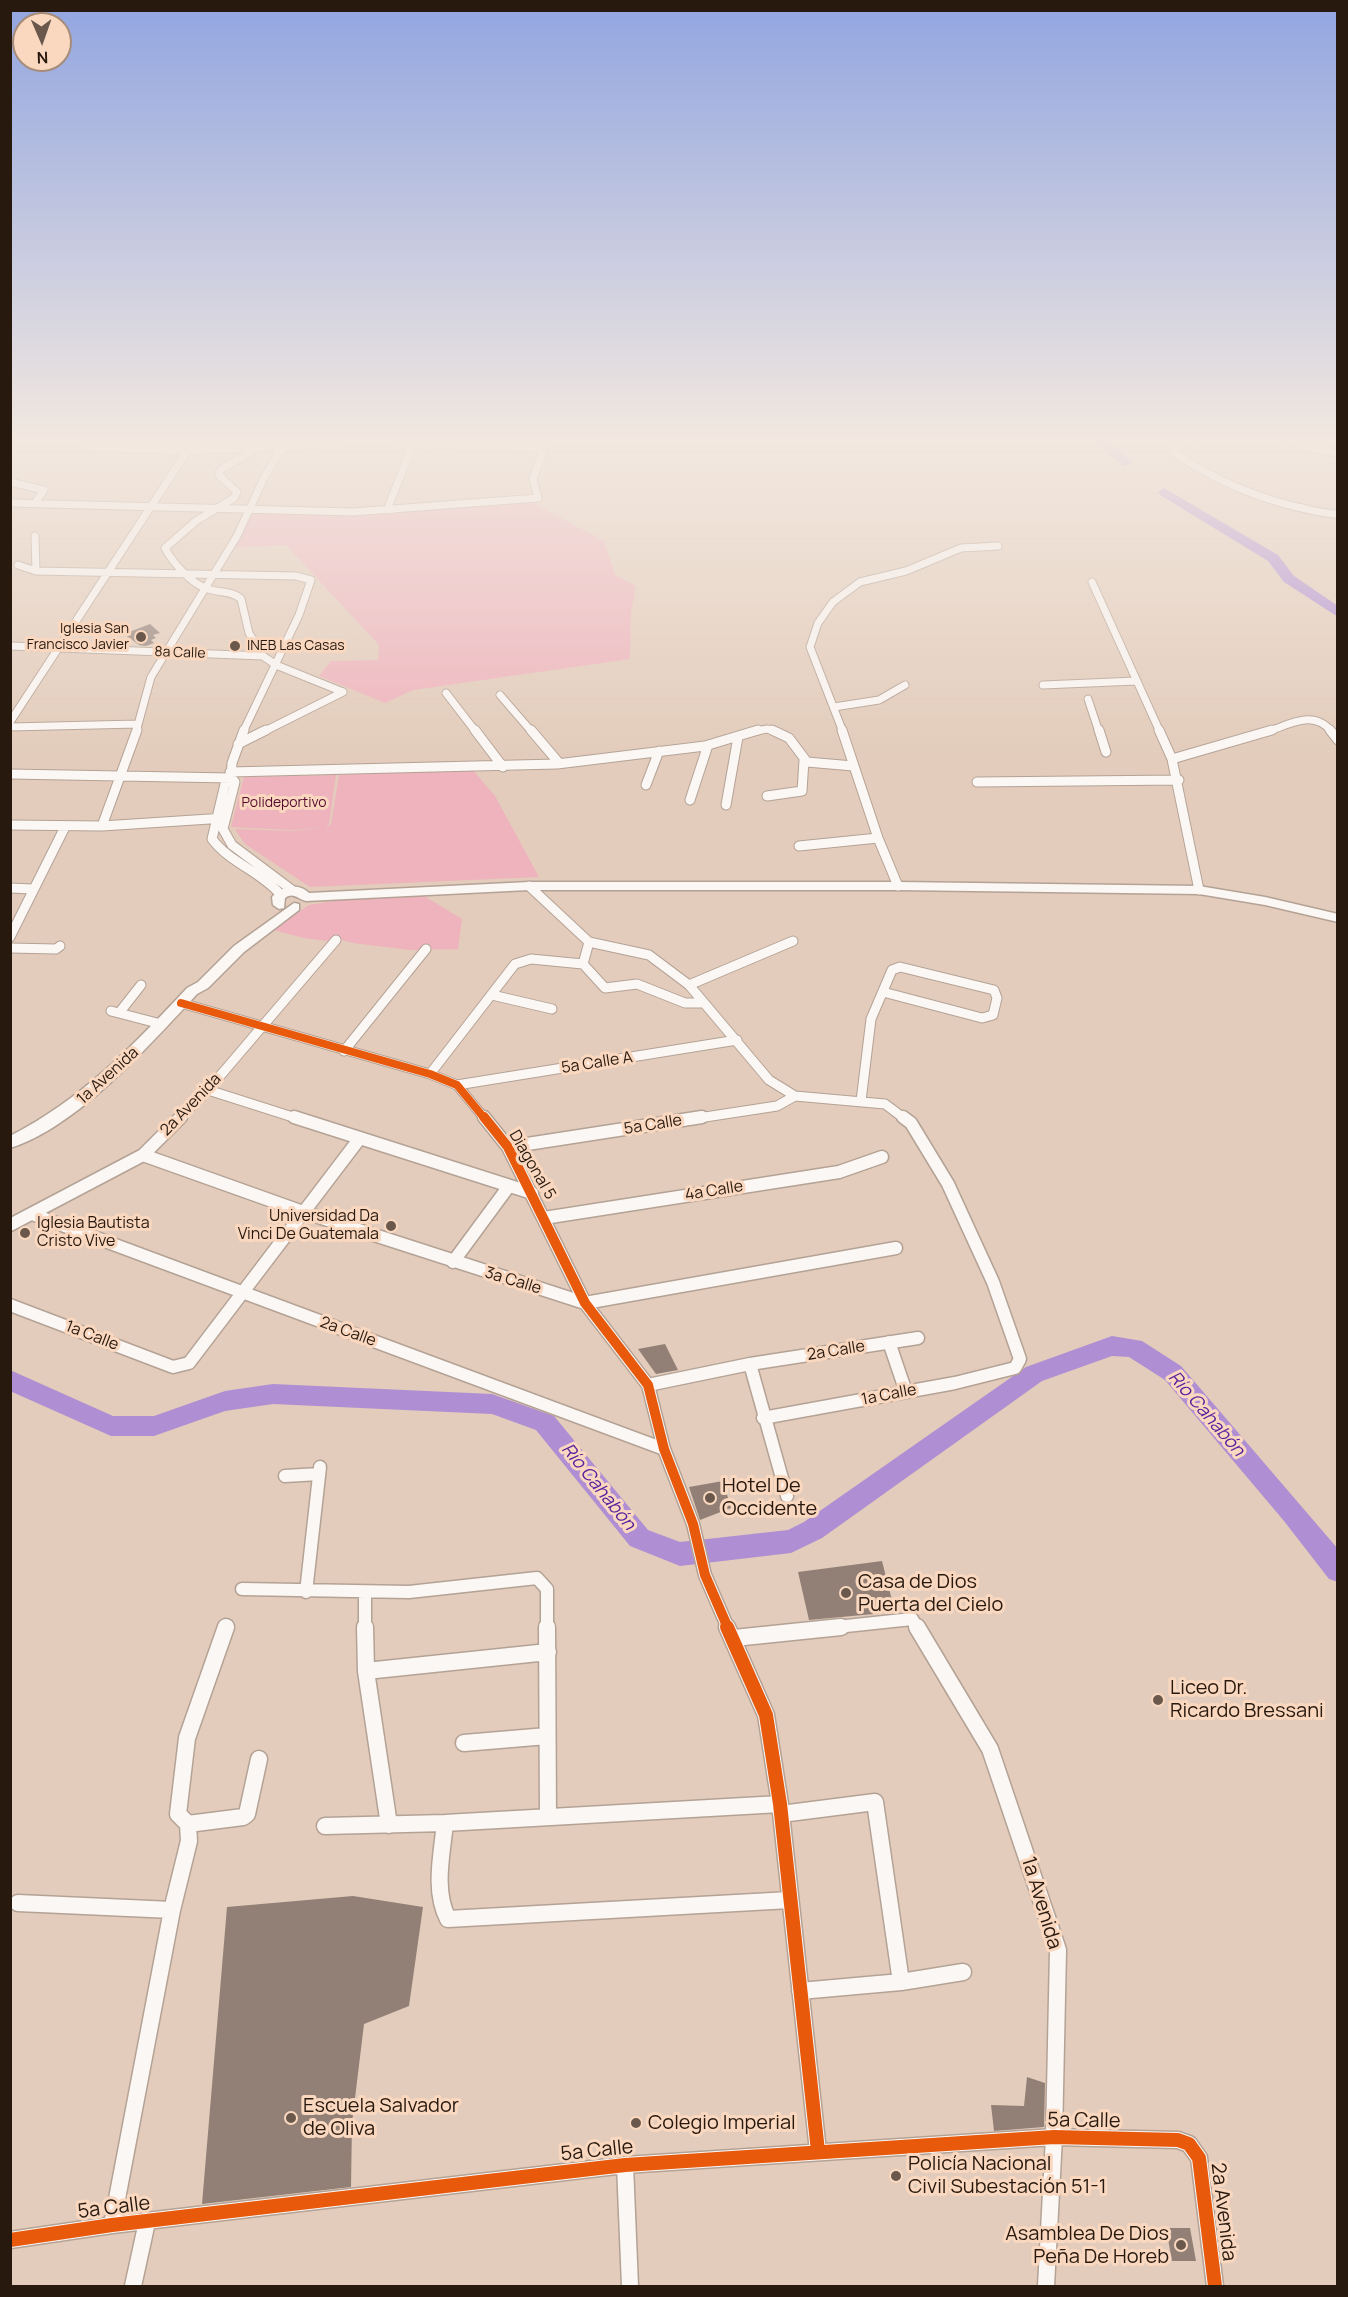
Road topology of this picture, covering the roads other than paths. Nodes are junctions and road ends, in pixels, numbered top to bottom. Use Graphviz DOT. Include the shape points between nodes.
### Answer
graph roads {
  1 [pos="35,543"];
  2 [pos="128,543"];
  3 [pos="168,543"];
  4 [pos="231,543"];
  5 [pos="998,546"];
  6 [pos="18,565"];
  7 [pos="36,571"];
  8 [pos="109,573"];
  9 [pos="188,575"];
  10 [pos="212,575"];
  11 [pos="1092,582"];
  12 [pos="204,588"];
  13 [pos="10,646"];
  14 [pos="58,649"];
  15 [pos="166,652"];
  16 [pos="263,656"];
  17 [pos="276,665"];
  18 [pos="1136,681"];
  19 [pos="905,685"];
  20 [pos="1043,685"];
  21 [pos="446,693"];
  22 [pos="500,695"];
  23 [pos="1088,699"];
  24 [pos="834,707"];
  25 [pos="10,722"];
  26 [pos="138,724"];
  27 [pos="10,727"];
  28 [pos="738,737"];
  29 [pos="1338,740"];
  30 [pos="237,745"];
  31 [pos="708,745"];
  32 [pos="659,752"];
  33 [pos="1106,752"];
  34 [pos="1172,759"];
  35 [pos="804,760"];
  36 [pos="559,763"];
  37 [pos="853,766"];
  38 [pos="503,767"];
  39 [pos="10,774"];
  40 [pos="230,775"];
  41 [pos="120,776"];
  42 [pos="1179,780"];
  43 [pos="977,782"];
  44 [pos="646,786"];
  45 [pos="767,796"];
  46 [pos="690,800"];
  47 [pos="726,805"];
  48 [pos="221,818"];
  49 [pos="10,825"];
  50 [pos="102,826"];
  51 [pos="65,827"];
  52 [pos="878,838"];
  53 [pos="799,846"];
  54 [pos="529,886"];
  55 [pos="898,886"];
  56 [pos="10,888"];
  57 [pos="33,889"];
  58 [pos="1198,890"];
  59 [pos="284,897"];
  60 [pos="306,897"];
  61 [pos="294,907"];
  62 [pos="1338,918"];
  63 [pos="10,937"];
  64 [pos="336,940"];
  65 [pos="793,941"];
  66 [pos="589,942"];
  67 [pos="60,946"];
  68 [pos="10,948"];
  69 [pos="426,949"];
  70 [pos="583,964"];
  71 [pos="141,985"];
  72 [pos="689,985"];
  73 [pos="192,991"];
  74 [pos="883,992"];
  75 [pos="492,995"];
  76 [pos="181,1003"];
  77 [pos="703,1003"];
  78 [pos="552,1009"];
  79 [pos="161,1024"];
  80 [pos="262,1027"];
  81 [pos="738,1040"];
  82 [pos="344,1051"];
  83 [pos="430,1074"];
  84 [pos="457,1085"];
  85 [pos="208,1090"];
  86 [pos="795,1096"];
  87 [pos="861,1101"];
  88 [pos="360,1138"];
  89 [pos="10,1143"];
  90 [pos="508,1147"];
  91 [pos="144,1155"];
  92 [pos="882,1157"];
  93 [pos="509,1186"];
  94 [pos="532,1193"];
  95 [pos="303,1212"];
  96 [pos="32,1214"];
  97 [pos="544,1218"];
  98 [pos="10,1225"];
  99 [pos="896,1248"];
  100 [pos="453,1262"];
  101 [pos="241,1293"];
  102 [pos="585,1303"];
  103 [pos="10,1305"];
  104 [pos="918,1338"];
  105 [pos="889,1342"];
  106 [pos="750,1365"];
  107 [pos="648,1385"];
  108 [pos="906,1392"];
  109 [pos="763,1418"];
  110 [pos="664,1449"];
  111 [pos="285,1476"];
  112 [pos="787,1496"];
  113 [pos="242,1589"];
  114 [pos="306,1592"];
  115 [pos="365,1592"];
  116 [pos="226,1626"];
  117 [pos="734,1638"];
  118 [pos="548,1652"];
  119 [pos="366,1671"];
  120 [pos="547,1736"];
  121 [pos="464,1743"];
  122 [pos="259,1759"];
  123 [pos="780,1809"];
  124 [pos="548,1817"];
  125 [pos="445,1823"];
  126 [pos="188,1824"];
  127 [pos="325,1826"];
  128 [pos="389,1826"];
  129 [pos="790,1900"];
  130 [pos="18,1903"];
  131 [pos="172,1910"];
  132 [pos="963,1972"];
  133 [pos="901,1982"];
  134 [pos="800,1991"];
  135 [pos="1054,2137"];
  136 [pos="1190,2144"];
  137 [pos="818,2151"];
  138 [pos="625,2165"];
  139 [pos="147,2222"];
  140 [pos="112,2225"];
  141 [pos="10,2240"];
  142 [pos="133,2286"];
  143 [pos="630,2286"];
  144 [pos="1046,2286"];
  145 [pos="1215,2286"];
  1 -- 7 [label="street"];
  2 -- 8 [label="street"];
  3 -- 9 [label="street" via="165,548 171,560"];
  4 -- 10 [label="street"];
  5 -- 24 [label="street" via="961,548 906,571 860,582 833,603 818,623 810,647"];
  6 -- 7 [label="street"];
  7 -- 8 [label="street"];
  8 -- 9 [label="street"];
  8 -- 14 [label="street"];
  9 -- 10 [label="street"];
  9 -- 12 [label="street"];
  10 -- 12 [label="street"];
  10 -- 17 [label="street" via="308,577 311,584"];
  11 -- 18 [label="street"];
  12 -- 15 [label="street"];
  12 -- 16 [label="street" via="241,599 249,633"];
  13 -- 14 [label="street, 8a Calle"];
  14 -- 15 [label="street, 8a Calle"];
  14 -- 25 [label="street"];
  15 -- 16 [label="street, 8a Calle"];
  15 -- 26 [label="street" via="151,677"];
  16 -- 17 [label="street"];
  17 -- 30 [label="street"];
  17 -- 30 [label="street" via="343,692"];
  18 -- 20 [label="street"];
  18 -- 34 [label="street"];
  19 -- 24 [label="street" via="879,700"];
  21 -- 38 [label="street"];
  22 -- 36 [label="street"];
  23 -- 33 [label="street"];
  24 -- 37 [label="street"];
  26 -- 27 [label="street"];
  26 -- 41 [label="street"];
  28 -- 31 [label="street"];
  28 -- 35 [label="street" via="764,729 777,732 793,741"];
  28 -- 47 [label="street"];
  29 -- 34 [label="street" via="1324,722 1310,718"];
  30 -- 40 [label="street"];
  31 -- 32 [label="street"];
  31 -- 46 [label="street"];
  32 -- 36 [label="street"];
  32 -- 44 [label="street"];
  34 -- 42 [label="street"];
  35 -- 37 [label="street"];
  35 -- 45 [label="street" via="802,791"];
  36 -- 38 [label="street"];
  37 -- 52 [label="street"];
  38 -- 40 [label="street" via="468,764"];
  39 -- 41 [label="street"];
  40 -- 41 [label="street"];
  40 -- 48 [label="street" via="225,784"];
  41 -- 50 [label="street"];
  42 -- 43 [label="street"];
  42 -- 58 [label="street"];
  48 -- 50 [label="street"];
  48 -- 59 [label="street" via="212,838 216,844 266,879"];
  49 -- 51 [label="street"];
  50 -- 51 [label="street"];
  51 -- 57 [label="street"];
  52 -- 53 [label="street"];
  52 -- 55 [label="street"];
  54 -- 55 [label="main road"];
  54 -- 60 [label="main road"];
  54 -- 66 [label="street"];
  55 -- 58 [label="main road"];
  56 -- 57 [label="street"];
  57 -- 63 [label="street"];
  58 -- 62 [label="main road"];
  59 -- 60 [label="main road" via="301,892"];
  59 -- 61 [label="main road"];
  59 -- 73 [label="main road, 1a Avenida" via="194,982"];
  60 -- 61 [label="main road, 1a Avenida"];
  61 -- 73 [label="main road, 1a Avenida"];
  64 -- 80 [label="street, 2a Avenida"];
  65 -- 72 [label="street"];
  66 -- 70 [label="street"];
  66 -- 72 [label="street" via="649,955"];
  67 -- 68 [label="street"];
  69 -- 82 [label="street"];
  70 -- 75 [label="street" via="523,961 515,964"];
  70 -- 77 [label="street" via="605,988 633,983 686,1005"];
  71 -- 79 [label="street" via="115,1012"];
  72 -- 77 [label="street"];
  73 -- 76 [label="main road, 1a Avenida"];
  74 -- 74 [label="street" via="892,970 900,967 994,990 997,998 993,1015 982,1018"];
  74 -- 87 [label="street" via="871,1019"];
  75 -- 78 [label="street"];
  75 -- 83 [label="street"];
  76 -- 79 [label="main road, 1a Avenida"];
  76 -- 80 [label="street, Diagonal 5"];
  77 -- 81 [label="street"];
  79 -- 89 [label="main road, 1a Avenida" via="86,1097"];
  80 -- 82 [label="street, Diagonal 5"];
  80 -- 85 [label="street, 2a Avenida"];
  81 -- 84 [label="street, 5a Calle A"];
  81 -- 86 [label="street" via="769,1080"];
  82 -- 83 [label="street, Diagonal 5"];
  83 -- 84 [label="street, Diagonal 5"];
  84 -- 90 [label="street, Diagonal 5"];
  85 -- 88 [label="street"];
  85 -- 91 [label="street, 2a Avenida"];
  86 -- 87 [label="street"];
  86 -- 90 [label="street, 5a Calle" via="777,1106"];
  87 -- 108 [label="street, 1a Calle" via="885,1104 911,1123 948,1184 993,1282 1020,1359 1015,1368"];
  88 -- 93 [label="street"];
  88 -- 95 [label="street"];
  90 -- 94 [label="street, Diagonal 5"];
  91 -- 95 [label="street, 3a Calle"];
  91 -- 96 [label="street, 2a Avenida"];
  92 -- 97 [label="street, 4a Calle" via="839,1172"];
  93 -- 94 [label="street"];
  93 -- 100 [label="street"];
  94 -- 97 [label="street, Diagonal 5"];
  95 -- 100 [label="street, 3a Calle"];
  95 -- 101 [label="street"];
  96 -- 98 [label="street, 2a Avenida"];
  96 -- 101 [label="street, 2a Calle"];
  97 -- 102 [label="street, Diagonal 5"];
  99 -- 102 [label="street, 3a Calle"];
  100 -- 102 [label="street, 3a Calle"];
  101 -- 103 [label="street, 1a Calle" via="189,1363 173,1367"];
  101 -- 110 [label="street, 2a Calle"];
  102 -- 107 [label="street, Diagonal 5"];
  104 -- 105 [label="street, 2a Calle"];
  105 -- 106 [label="street, 2a Calle"];
  105 -- 108 [label="street"];
  106 -- 107 [label="street, 2a Calle"];
  106 -- 109 [label="street"];
  107 -- 110 [label="street, Diagonal 5"];
  108 -- 109 [label="street, 1a Calle"];
  109 -- 112 [label="street"];
  110 -- 117 [label="street, Diagonal 5" via="693,1524 705,1575"];
  111 -- 114 [label="street" via="320,1471"];
  113 -- 114 [label="street"];
  114 -- 115 [label="street"];
  115 -- 118 [label="street" via="409,1592 537,1578 547,1589"];
  115 -- 119 [label="street"];
  116 -- 126 [label="street" via="187,1738 178,1814"];
  117 -- 123 [label="street, Diagonal 5" via="766,1715"];
  117 -- 135 [label="street, 1a Avenida" via="912,1619 990,1749 1058,1950"];
  118 -- 119 [label="street"];
  118 -- 120 [label="street"];
  119 -- 128 [label="street"];
  120 -- 121 [label="street"];
  120 -- 124 [label="street"];
  122 -- 126 [label="street" via="243,1817"];
  123 -- 124 [label="street"];
  123 -- 129 [label="street, Diagonal 5"];
  123 -- 133 [label="street" via="874,1802 877,1805"];
  124 -- 125 [label="street"];
  125 -- 128 [label="street"];
  125 -- 129 [label="street" via="441,1897 442,1911 448,1919"];
  126 -- 131 [label="street" via="189,1841"];
  127 -- 128 [label="street"];
  129 -- 134 [label="street, Diagonal 5"];
  130 -- 131 [label="street"];
  131 -- 140 [label="street"];
  132 -- 133 [label="street"];
  133 -- 134 [label="street"];
  134 -- 137 [label="street, Diagonal 5"];
  135 -- 136 [label="street, 5a Calle" via="1178,2140"];
  135 -- 137 [label="street, 5a Calle"];
  135 -- 144 [label="street, 1a Avenida"];
  136 -- 145 [label="street, 2a Avenida" via="1199,2158"];
  137 -- 138 [label="street, 5a Calle"];
  138 -- 139 [label="street, 5a Calle"];
  138 -- 143 [label="street"];
  139 -- 140 [label="street, 5a Calle"];
  139 -- 142 [label="street"];
  140 -- 141 [label="street, 5a Calle"];
}
